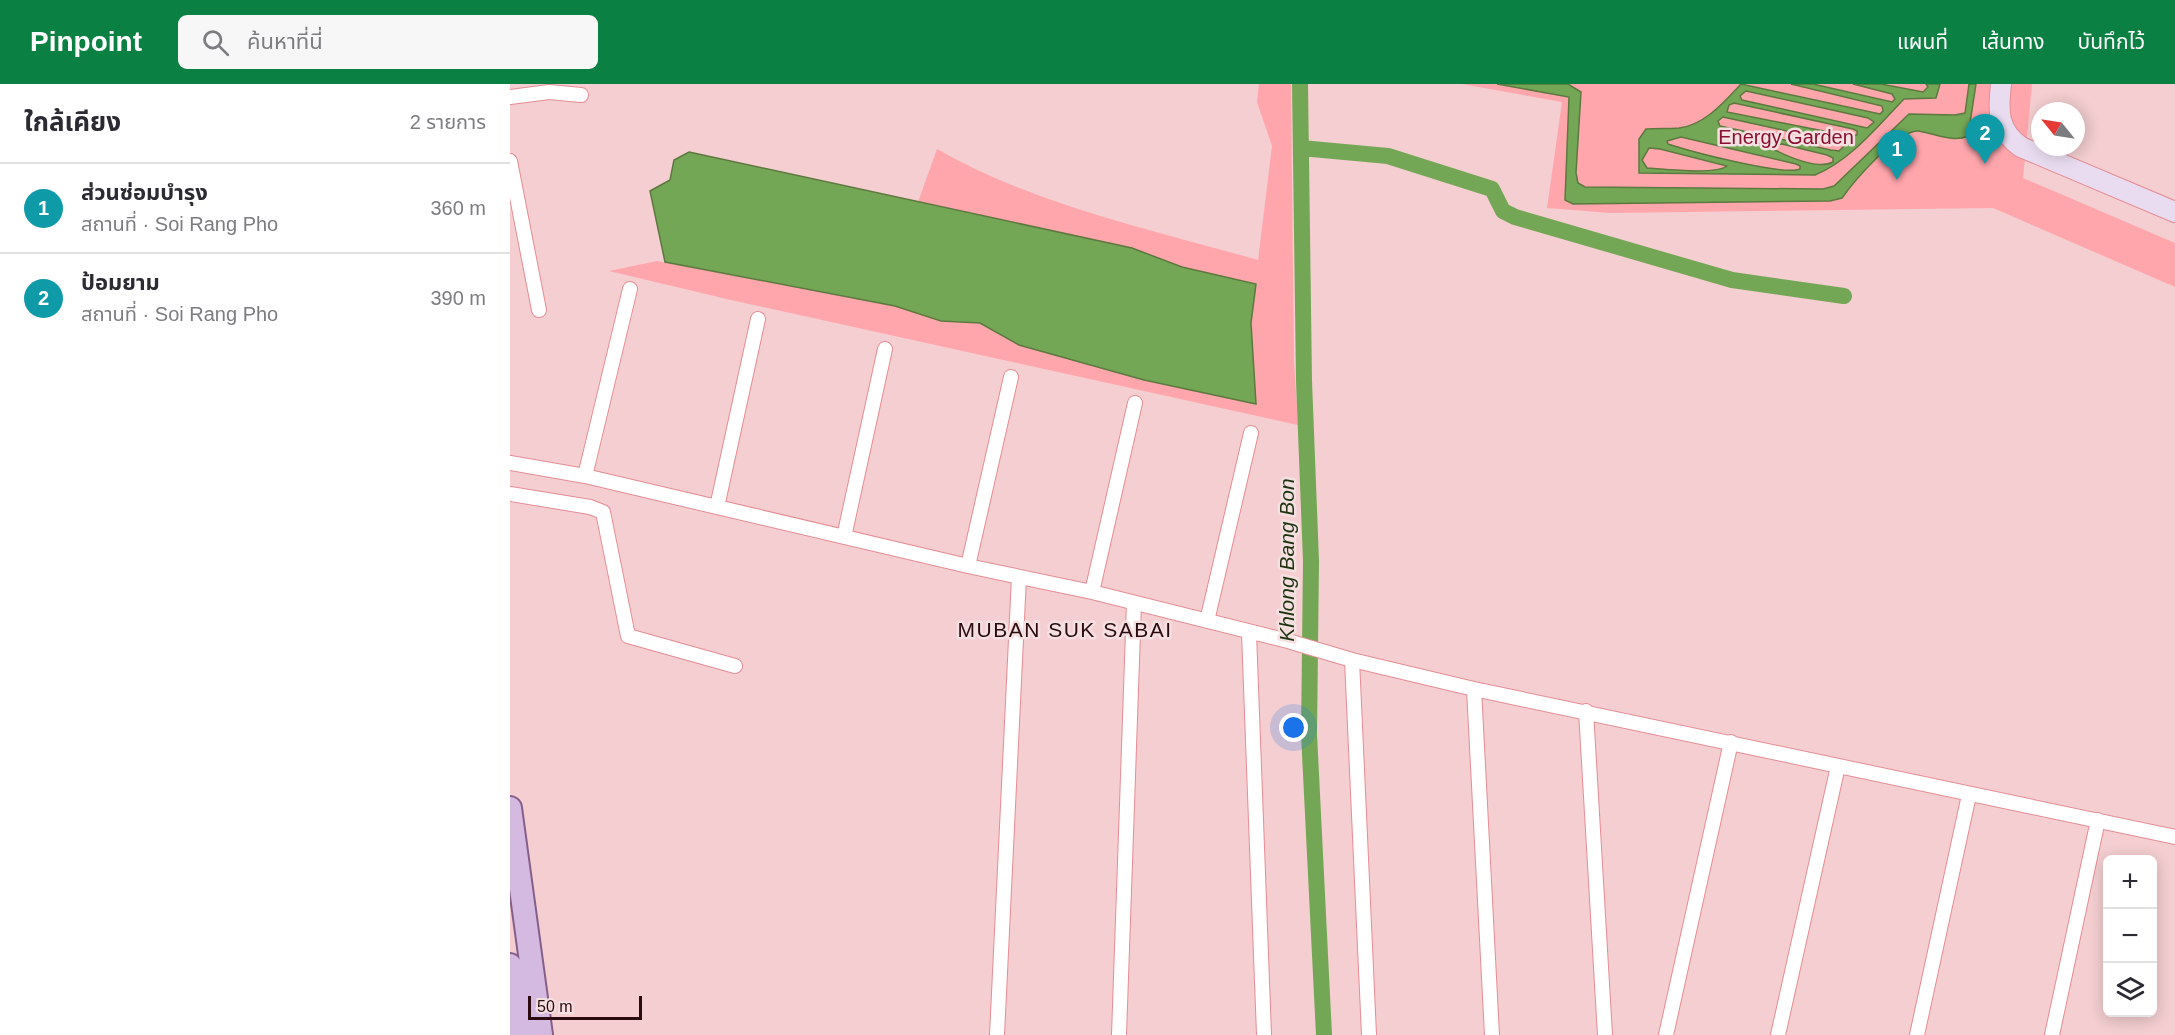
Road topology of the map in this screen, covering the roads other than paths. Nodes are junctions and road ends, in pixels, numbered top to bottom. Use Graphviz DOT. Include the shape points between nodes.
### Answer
graph roads {
  1 [pos="2001,84"];
  2 [pos="581,95"];
  3 [pos="510,97"];
  4 [pos="510,160"];
  5 [pos="2175,212"];
  6 [pos="630,289"];
  7 [pos="539,310"];
  8 [pos="758,319"];
  9 [pos="885,349"];
  10 [pos="1011,377"];
  11 [pos="1135,403"];
  12 [pos="1251,433"];
  13 [pos="510,463"];
  14 [pos="585,476"];
  15 [pos="510,494"];
  16 [pos="717,507"];
  17 [pos="844,537"];
  18 [pos="968,566"];
  19 [pos="1019,577"];
  20 [pos="1092,592"];
  21 [pos="1134,603"];
  22 [pos="1207,621"];
  23 [pos="1249,633"];
  24 [pos="1352,660"];
  25 [pos="735,666"];
  26 [pos="1474,689"];
  27 [pos="1586,711"];
  28 [pos="1731,742"];
  29 [pos="1838,766"];
  30 [pos="1969,795"];
  31 [pos="510,808"];
  32 [pos="2098,820"];
  33 [pos="2175,837"];
  34 [pos="510,964"];
  35 [pos="520,1035"];
  36 [pos="541,1035"];
  37 [pos="997,1035"];
  38 [pos="1119,1035"];
  39 [pos="1264,1035"];
  40 [pos="1369,1035"];
  41 [pos="1492,1035"];
  42 [pos="1605,1035"];
  43 [pos="1666,1035"];
  44 [pos="1778,1035"];
  45 [pos="1917,1035"];
  46 [pos="2052,1035"];
  1 -- 5 [label="street" via="1998,111 2001,127 2010,139"];
  2 -- 3 [label="street" via="549,92"];
  4 -- 7 [label="street"];
  6 -- 14 [label="street"];
  8 -- 16 [label="street"];
  9 -- 17 [label="street"];
  10 -- 18 [label="street"];
  11 -- 20 [label="street"];
  12 -- 22 [label="street"];
  13 -- 14 [label="street"];
  14 -- 16 [label="street"];
  15 -- 25 [label="street" via="603,512 628,636"];
  16 -- 17 [label="street"];
  17 -- 18 [label="street"];
  18 -- 19 [label="street"];
  19 -- 20 [label="street"];
  19 -- 37 [label="street"];
  20 -- 21 [label="street"];
  21 -- 22 [label="street"];
  21 -- 38 [label="street"];
  22 -- 23 [label="street"];
  23 -- 24 [label="street"];
  23 -- 39 [label="street"];
  24 -- 26 [label="street"];
  24 -- 40 [label="street"];
  26 -- 27 [label="street"];
  26 -- 41 [label="street"];
  27 -- 28 [label="street"];
  27 -- 42 [label="street"];
  28 -- 29 [label="street"];
  28 -- 43 [label="street"];
  29 -- 30 [label="street"];
  29 -- 44 [label="street"];
  30 -- 32 [label="street"];
  30 -- 45 [label="street"];
  31 -- 36 [label="main road"];
  32 -- 33 [label="street"];
  32 -- 46 [label="street"];
  34 -- 35 [label="main road"];
}
